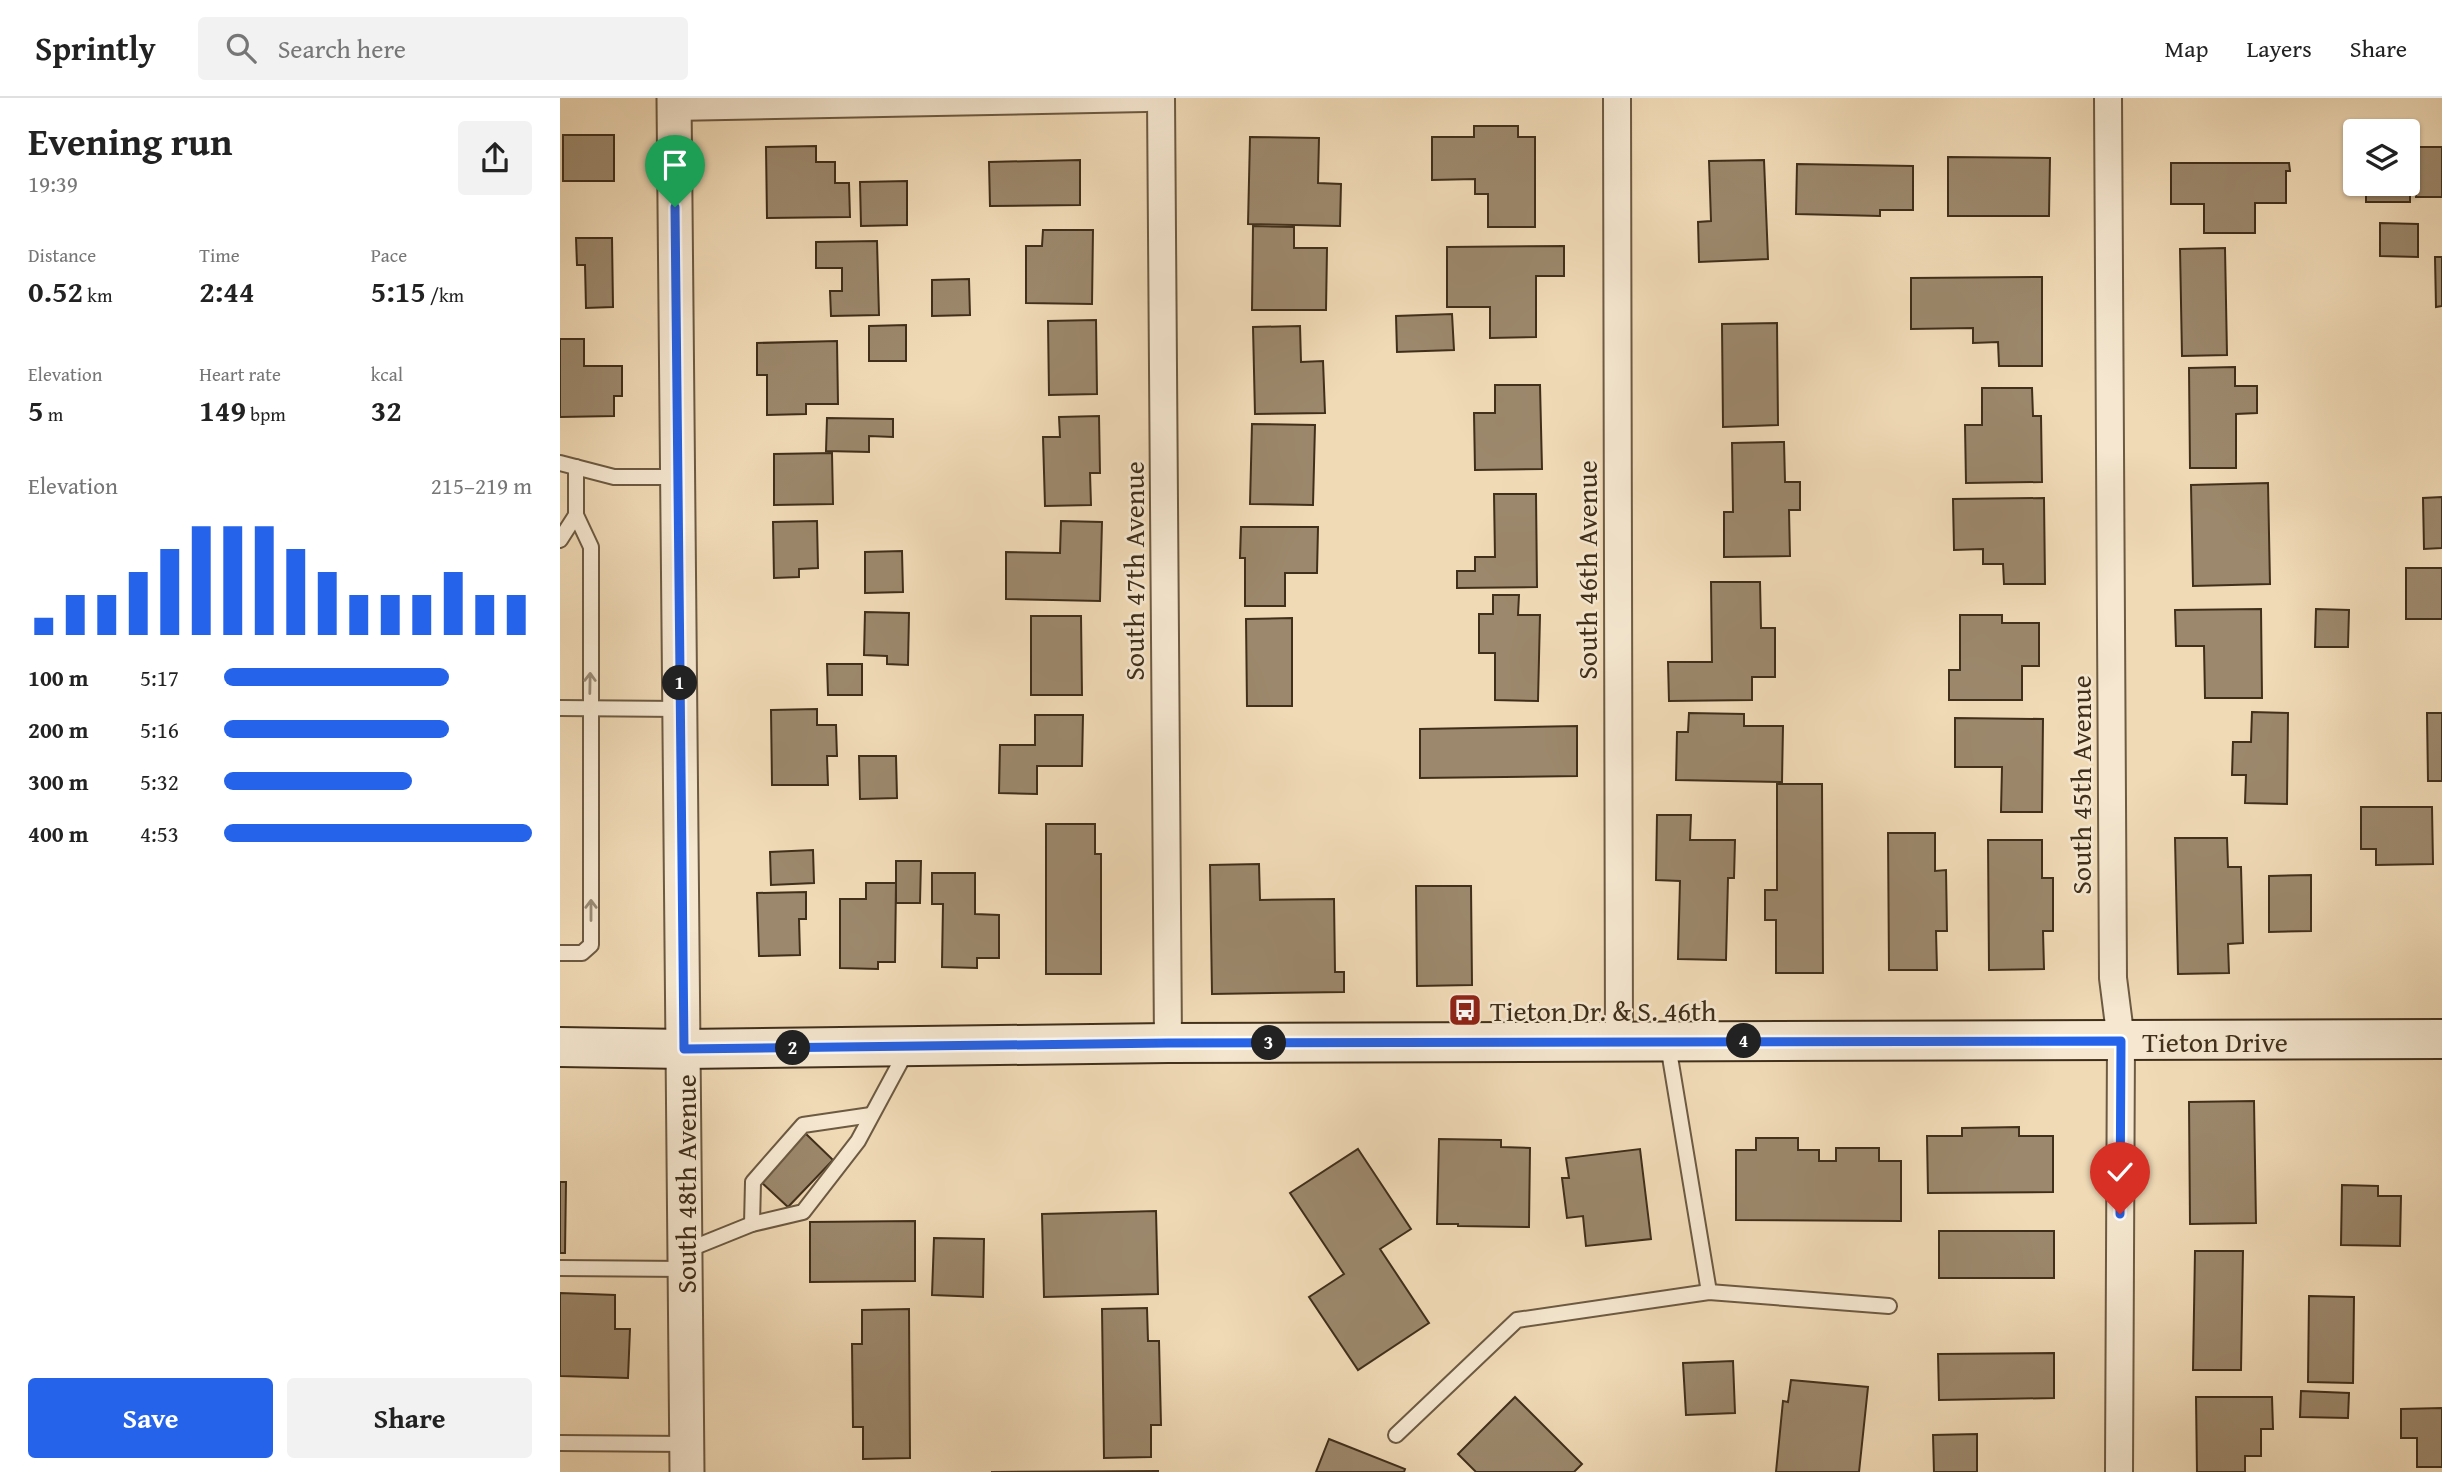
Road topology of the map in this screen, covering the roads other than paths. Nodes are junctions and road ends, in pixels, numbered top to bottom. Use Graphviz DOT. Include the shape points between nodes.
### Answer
graph roads {
  1 [pos="1146,98"];
  2 [pos="1161,98"];
  3 [pos="1617,98"];
  4 [pos="2108,98"];
  5 [pos="674,103"];
  6 [pos="560,463"];
  7 [pos="576,467"];
  8 [pos="678,477"];
  9 [pos="576,515"];
  10 [pos="560,540"];
  11 [pos="560,708"];
  12 [pos="590,708"];
  13 [pos="681,709"];
  14 [pos="560,953"];
  15 [pos="2442,1039"];
  16 [pos="1619,1041"];
  17 [pos="1667,1041"];
  18 [pos="2121,1041"];
  19 [pos="1168,1043"];
  20 [pos="560,1047"];
  21 [pos="908,1047"];
  22 [pos="684,1049"];
  23 [pos="871,1115"];
  24 [pos="752,1224"];
  25 [pos="685,1260"];
  26 [pos="560,1268"];
  27 [pos="1709,1292"];
  28 [pos="1889,1306"];
  29 [pos="1396,1435"];
  30 [pos="560,1443"];
  31 [pos="687,1458"];
  32 [pos="2119,1472"];
  1 -- 5 [label="street"];
  2 -- 19 [label="street, South 47th Avenue"];
  3 -- 16 [label="street, South 46th Avenue"];
  4 -- 18 [label="street, South 45th Avenue" via="2113,978"];
  5 -- 8 [label="street, South 48th Avenue"];
  6 -- 7 [label="lane"];
  7 -- 8 [label="lane" via="614,477"];
  7 -- 9 [label="lane"];
  8 -- 13 [label="street, South 48th Avenue"];
  9 -- 10 [label="lane"];
  12 -- 9 [label="lane, one-way" via="591,547"];
  11 -- 12 [label="lane"];
  12 -- 13 [label="lane"];
  14 -- 12 [label="lane, one-way" via="582,953 591,945"];
  13 -- 22 [label="street, South 48th Avenue"];
  15 -- 18 [label="main road, Tieton Drive"];
  16 -- 17 [label="main road, Tieton Drive"];
  16 -- 19 [label="main road, Tieton Drive"];
  17 -- 18 [label="main road, Tieton Drive"];
  17 -- 27 [label="lane"];
  18 -- 32 [label="street, South 45th Avenue"];
  19 -- 21 [label="main road, Tieton Drive"];
  20 -- 22 [label="main road, Tieton Drive"];
  21 -- 22 [label="main road, Tieton Drive"];
  21 -- 23 [label="lane"];
  22 -- 25 [label="street, South 48th Avenue"];
  23 -- 24 [label="lane" via="858,1141 803,1212"];
  23 -- 24 [label="lane" via="803,1125 753,1182"];
  24 -- 25 [label="lane"];
  25 -- 26 [label="lane"];
  25 -- 31 [label="street, South 48th Avenue"];
  27 -- 28 [label="lane"];
  27 -- 29 [label="lane" via="1517,1320"];
  30 -- 31 [label="lane"];
}
